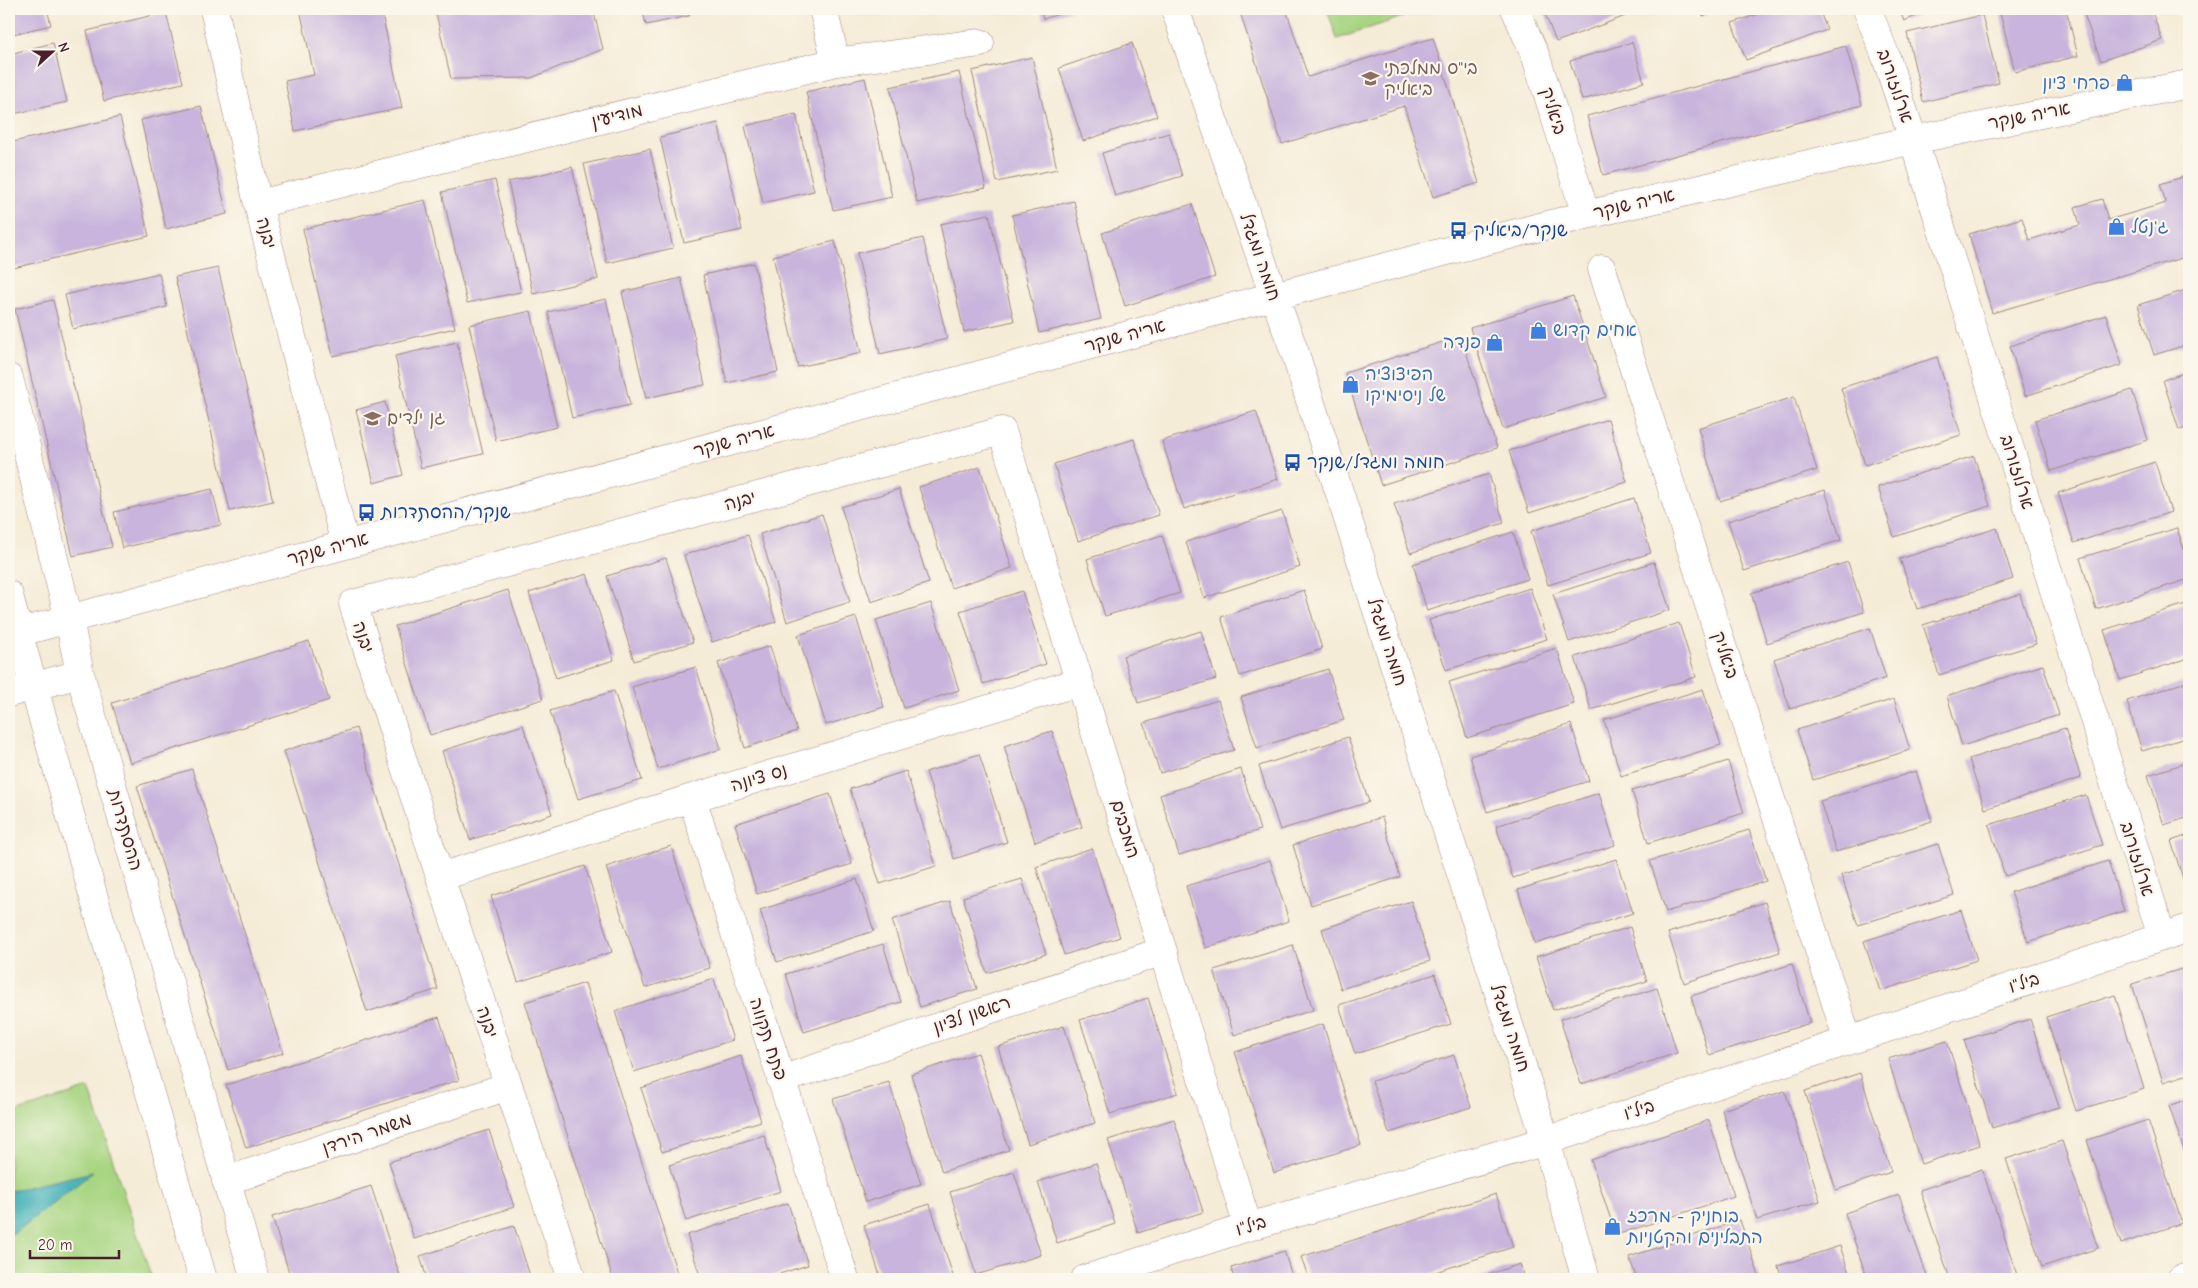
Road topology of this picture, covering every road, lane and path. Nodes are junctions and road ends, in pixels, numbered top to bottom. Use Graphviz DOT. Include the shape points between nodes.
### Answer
graph roads {
  1 [pos="214,9"];
  2 [pos="823,9"];
  3 [pos="1175,9"];
  4 [pos="1515,9"];
  5 [pos="1867,9"];
  6 [pos="980,43"];
  7 [pos="836,62"];
  8 [pos="2189,84"];
  9 [pos="1913,140"];
  10 [pos="258,204"];
  11 [pos="1586,215"];
  12 [pos="1602,269"];
  13 [pos="1274,296"];
  14 [pos="9,378"];
  15 [pos="1002,431"];
  16 [pos="345,544"];
  17 [pos="9,595"];
  18 [pos="69,619"];
  19 [pos="13,634"];
  20 [pos="80,674"];
  21 [pos="1080,682"];
  22 [pos="21,690"];
  23 [pos="692,798"];
  24 [pos="440,877"];
  25 [pos="2189,928"];
  26 [pos="2162,937"];
  27 [pos="1163,951"];
  28 [pos="1848,1041"];
  29 [pos="781,1080"];
  30 [pos="508,1086"];
  31 [pos="1546,1141"];
  32 [pos="226,1181"];
  33 [pos="1248,1227"];
  34 [pos="2189,1277"];
  35 [pos="203,1279"];
  36 [pos="254,1279"];
  37 [pos="572,1279"];
  38 [pos="844,1279"];
  39 [pos="1085,1279"];
  40 [pos="1586,1279"];
  41 [pos="2181,1279"];
  1 -- 10 [label="street, יבנה"];
  2 -- 7 [label="street"];
  3 -- 13 [label="street, חומה ומגדל"];
  4 -- 11 [label="street, ביאליק" via="1536,57"];
  5 -- 9 [label="street, ארלוזורוב"];
  6 -- 7 [label="street, מודיעין"];
  7 -- 10 [label="street, מודיעין"];
  8 -- 9 [label="street, אריה שנקר"];
  9 -- 11 [label="street, אריה שנקר"];
  9 -- 26 [label="street, ארלוזורוב"];
  10 -- 16 [label="street, יבנה"];
  11 -- 13 [label="street, אריה שנקר"];
  12 -- 28 [label="street, ביאליק"];
  13 -- 16 [label="street, אריה שנקר"];
  13 -- 31 [label="street, חומה ומגדל"];
  14 -- 18 [label="street, ההסתדרות"];
  15 -- 21 [label="street, המכבים"];
  15 -- 24 [label="street, יבנה" via="353,604"];
  16 -- 18 [label="street, אריה שנקר"];
  17 -- 19 [label="street"];
  18 -- 19 [label="street, אריה שנקר"];
  18 -- 20 [label="street, ההסתדרות"];
  19 -- 22 [label="street"];
  20 -- 22 [label="street"];
  20 -- 32 [label="street, ההסתדרות"];
  21 -- 23 [label="street, נס ציונה"];
  21 -- 27 [label="street, המכבים"];
  22 -- 35 [label="street"];
  23 -- 24 [label="street, נס ציונה"];
  23 -- 29 [label="street, פתח תקווה"];
  24 -- 30 [label="street, יבנה"];
  25 -- 26 [label="street, ביל\"ו"];
  26 -- 28 [label="street, ביל\"ו"];
  27 -- 29 [label="street, ראשון לציון"];
  27 -- 33 [label="street, המכבים"];
  28 -- 31 [label="street, ביל\"ו"];
  29 -- 38 [label="street, פתח תקווה"];
  30 -- 32 [label="street, משמר הירדן"];
  30 -- 37 [label="street, יבנה"];
  31 -- 33 [label="street, ביל\"ו"];
  31 -- 40 [label="street, חומה ומגדל"];
  32 -- 36 [label="street, ההסתדרות"];
  33 -- 39 [label="street, ביל\"ו"];
  34 -- 41 [label="street"];
}
